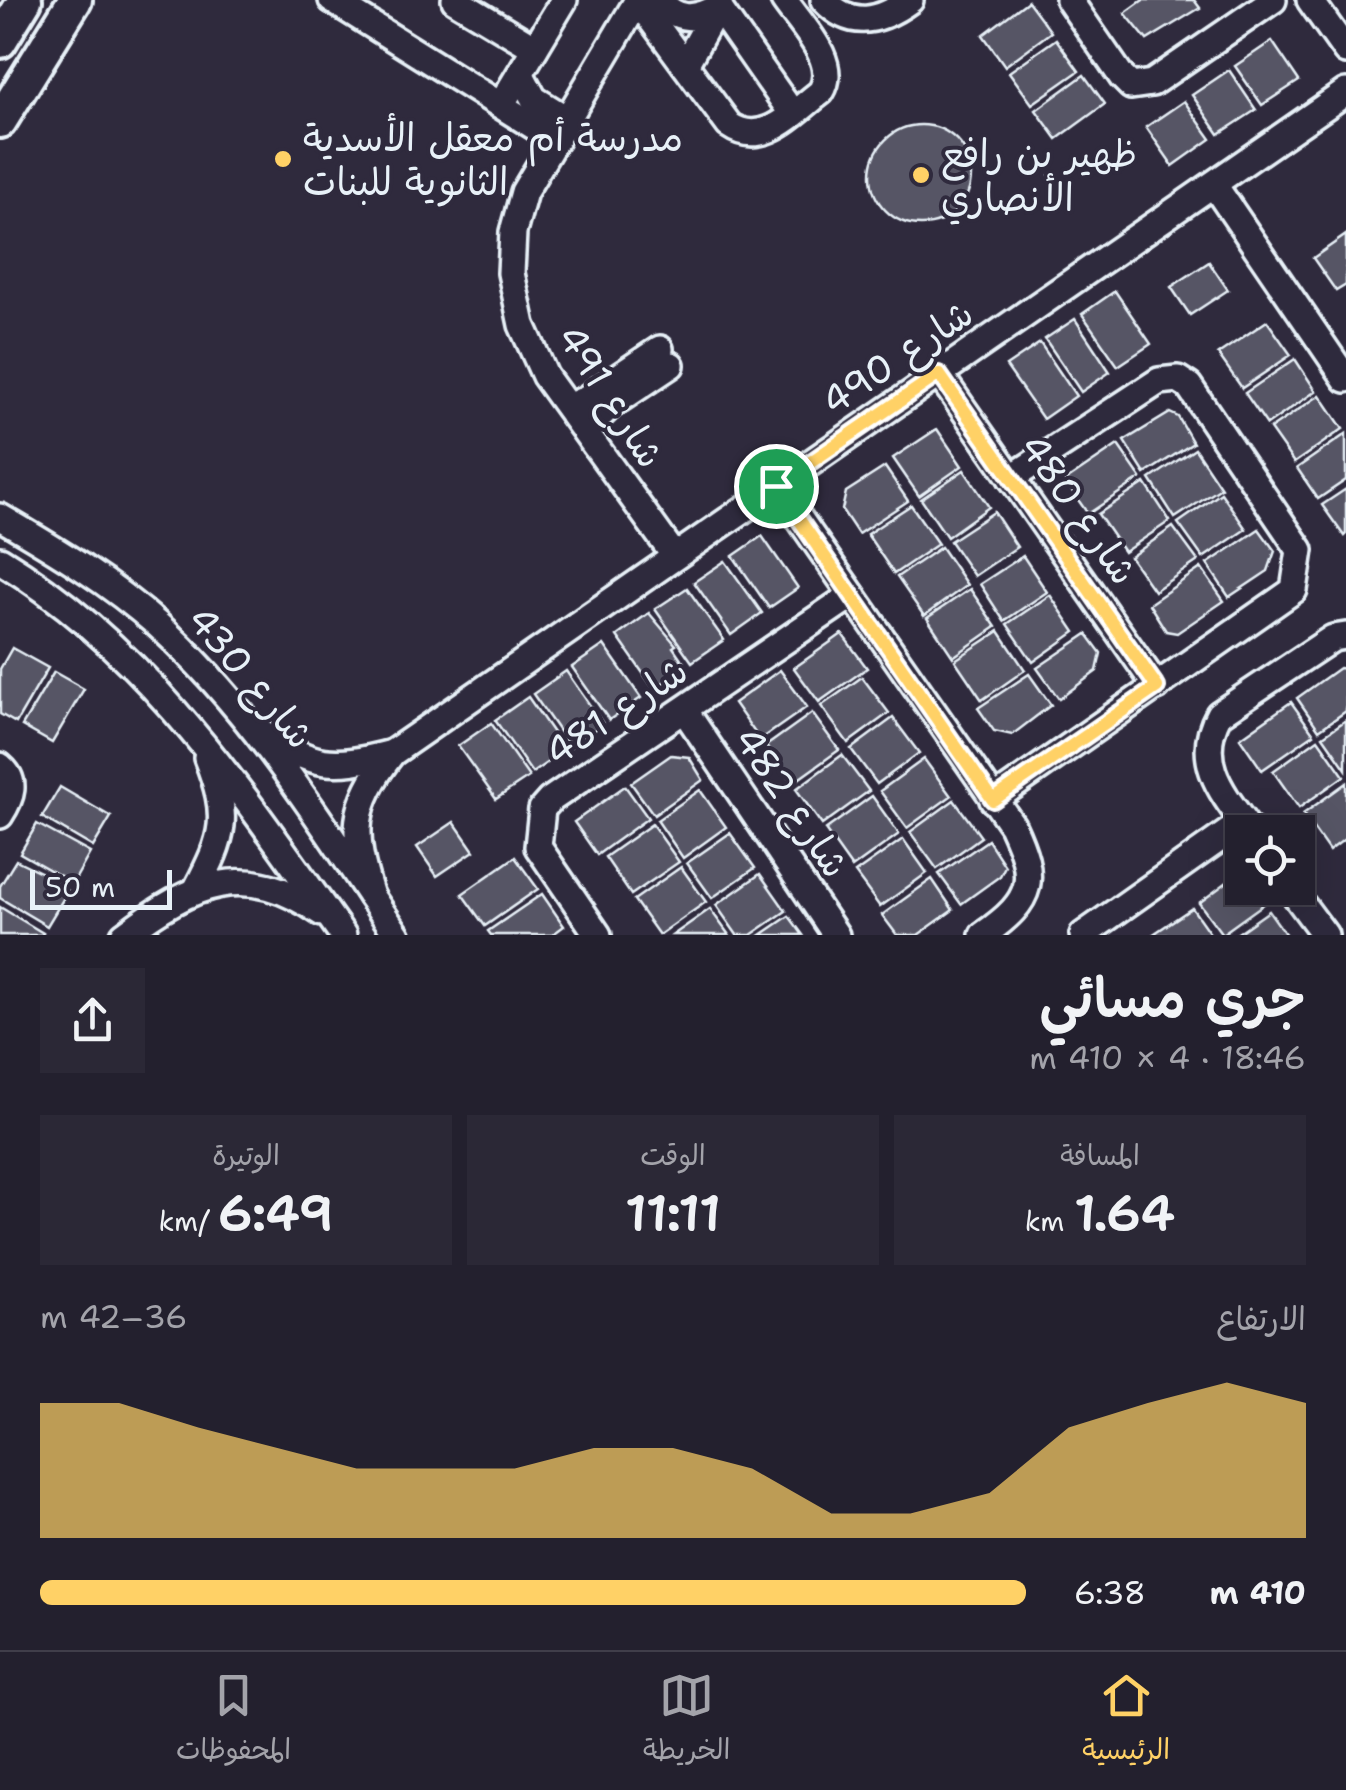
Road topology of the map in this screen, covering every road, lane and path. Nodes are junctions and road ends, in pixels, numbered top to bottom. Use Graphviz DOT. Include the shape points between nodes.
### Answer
graph roads {
  1 [pos="24,0"];
  2 [pos="75,0"];
  3 [pos="332,0"];
  4 [pos="455,0"];
  5 [pos="564,0"];
  6 [pos="638,0"];
  7 [pos="660,0"];
  8 [pos="784,0"];
  9 [pos="824,0"];
  10 [pos="910,0"];
  11 [pos="1069,0"];
  12 [pos="1273,0"];
  13 [pos="1310,0"];
  14 [pos="720,3"];
  15 [pos="0,41"];
  16 [pos="534,48"];
  17 [pos="1346,51"];
  18 [pos="685,65"];
  19 [pos="521,75"];
  20 [pos="1346,92"];
  21 [pos="500,105"];
  22 [pos="792,114"];
  23 [pos="0,121"];
  24 [pos="562,130"];
  25 [pos="1214,185"];
  26 [pos="939,374"];
  27 [pos="1346,378"];
  28 [pos="568,407"];
  29 [pos="584,430"];
  30 [pos="1011,478"];
  31 [pos="776,486"];
  32 [pos="0,517"];
  33 [pos="674,555"];
  34 [pos="0,560"];
  35 [pos="852,596"];
  36 [pos="1346,636"];
  37 [pos="1157,687"];
  38 [pos="685,711"];
  39 [pos="250,724"];
  40 [pos="199,737"];
  41 [pos="392,753"];
  42 [pos="0,766"];
  43 [pos="993,800"];
  44 [pos="0,815"];
  45 [pos="1239,815"];
  46 [pos="1225,842"];
  47 [pos="196,890"];
  48 [pos="370,896"];
  49 [pos="1302,905"];
  50 [pos="338,927"];
  51 [pos="124,935"];
  52 [pos="396,935"];
  53 [pos="598,935"];
  54 [pos="836,935"];
  55 [pos="983,935"];
  56 [pos="1084,935"];
  57 [pos="1324,935"];
  1 -- 15 [label="main road"];
  2 -- 23 [label="main road"];
  3 -- 21 [label="street"];
  4 -- 16 [label="street"];
  5 -- 16 [label="street"];
  6 -- 18 [label="street"];
  6 -- 24 [label="street, شارع 491"];
  7 -- 14 [label="street" via="684,18 702,16"];
  8 -- 22 [label="street" via="828,71 821,92"];
  9 -- 10 [label="street" via="856,21"];
  11 -- 12 [label="street" via="1122,76 1141,86"];
  13 -- 17 [label="street"];
  14 -- 18 [label="street"];
  14 -- 22 [label="street"];
  16 -- 19 [label="street"];
  18 -- 22 [label="street" via="741,133 770,130"];
  19 -- 21 [label="street"];
  19 -- 24 [label="street"];
  20 -- 25 [label="street, شارع 490"];
  21 -- 24 [label="street"];
  24 -- 28 [label="street, شارع 491" via="524,192 512,232 511,273 522,325"];
  25 -- 26 [label="street, شارع 490"];
  25 -- 27 [label="street"];
  26 -- 30 [label="street, شارع 480"];
  26 -- 31 [label="street, شارع 490"];
  28 -- 29 [label="street, شارع 491"];
  28 -- 29 [label="street" via="666,357"];
  29 -- 33 [label="street, شارع 491"];
  30 -- 37 [label="street, شارع 480"];
  30 -- 37 [label="street" via="1159,382 1178,378 1189,386 1300,550 1300,566 1294,590"];
  31 -- 33 [label="street, شارع 490"];
  31 -- 35 [label="street"];
  32 -- 39 [label="street, شارع 430" via="156,624"];
  33 -- 41 [label="street, شارع 490"];
  34 -- 40 [label="street, شارع 430" via="118,653"];
  35 -- 38 [label="street, شارع 481"];
  35 -- 43 [label="street"];
  36 -- 45 [label="street" via="1333,638 1219,714 1207,753 1217,784"];
  37 -- 43 [label="street"];
  38 -- 53 [label="street, شارع 481" via="542,809 538,847"];
  38 -- 54 [label="street, شارع 482"];
  39 -- 41 [label="street, شارع 490" via="305,760 352,764"];
  39 -- 48 [label="street, شارع 430"];
  40 -- 47 [label="street" via="224,804 218,840"];
  40 -- 50 [label="street, شارع 430"];
  41 -- 48 [label="street, شارع 490" via="361,800 356,827"];
  42 -- 44 [label="street" via="11,782 11,798"];
  43 -- 55 [label="street" via="1028,860 1030,884 1012,911"];
  46 -- 56 [label="street"];
  47 -- 50 [label="street" via="227,880 274,886"];
  47 -- 51 [label="street"];
  48 -- 52 [label="street, شارع 430"];
  49 -- 57 [label="street"];
}
